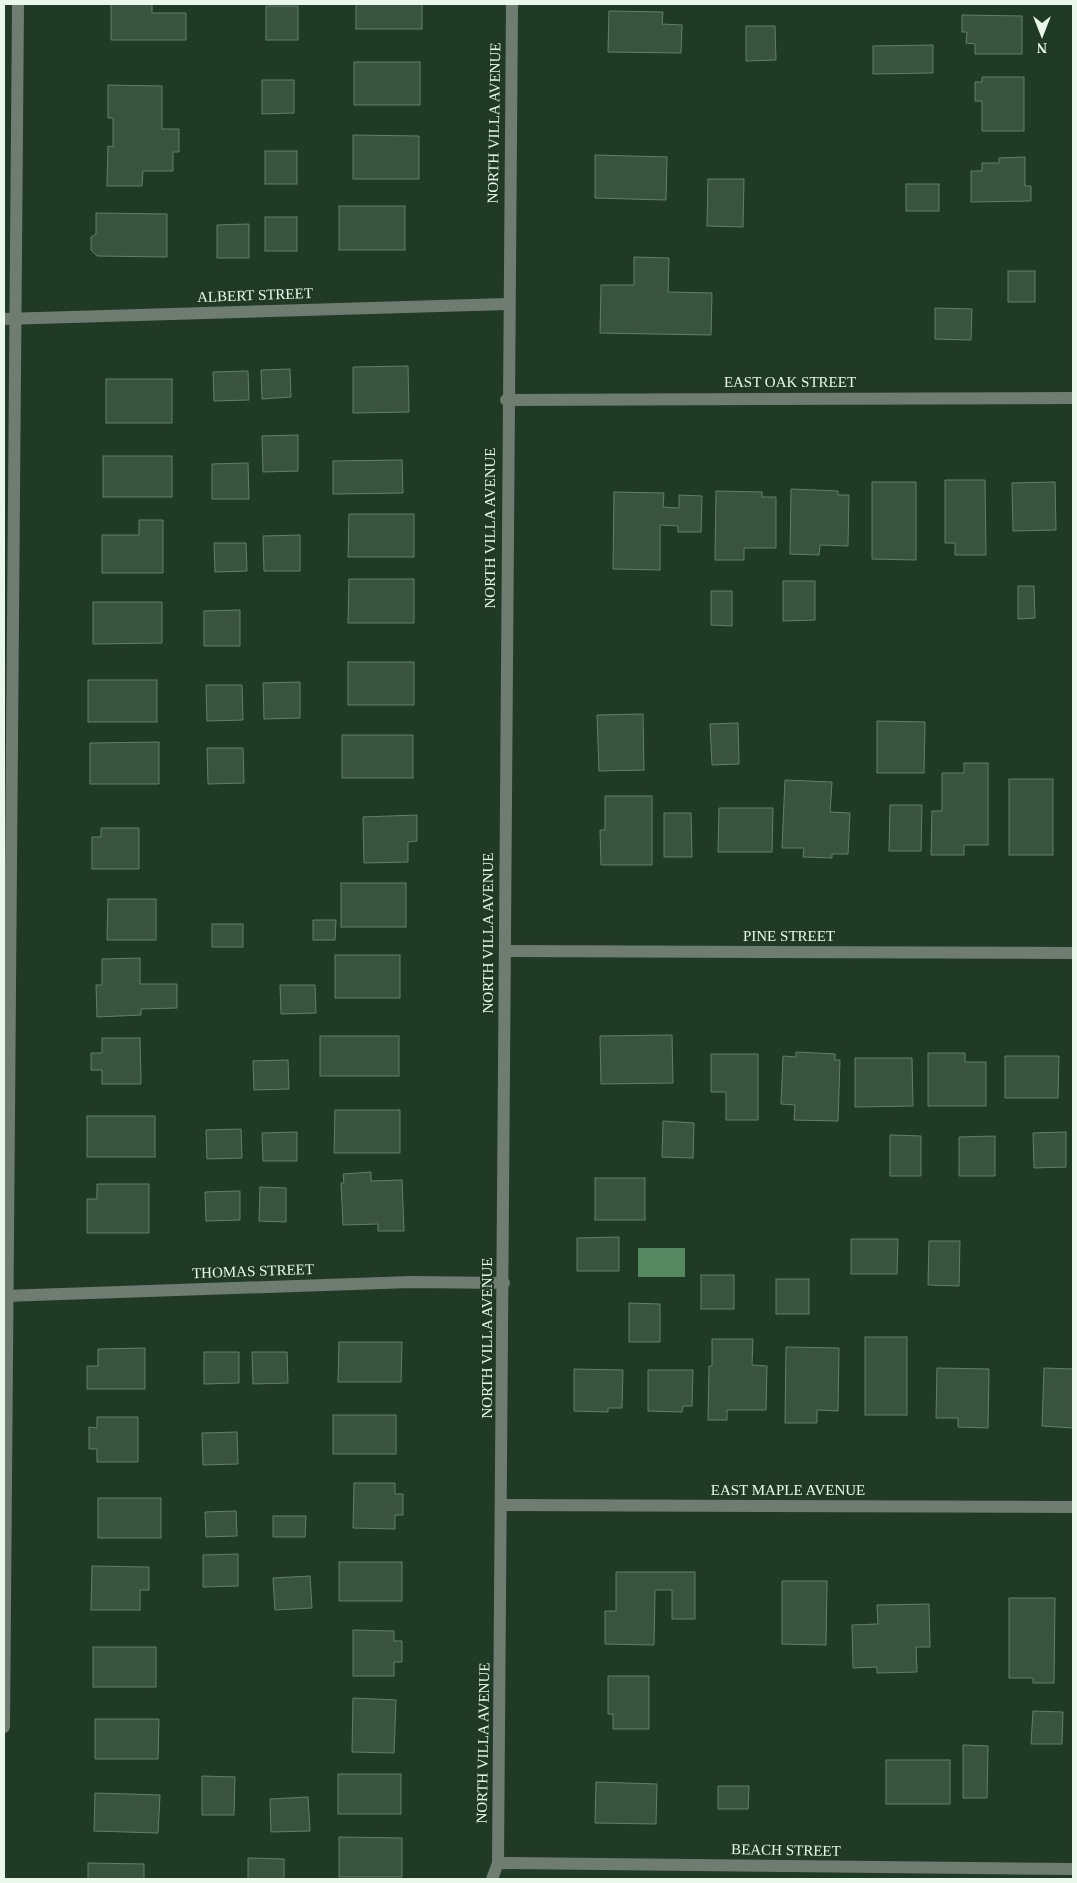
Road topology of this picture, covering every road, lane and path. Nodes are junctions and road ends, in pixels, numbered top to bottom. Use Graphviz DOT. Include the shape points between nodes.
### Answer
graph roads {
  1 [pos="18,4"];
  2 [pos="512,4"];
  3 [pos="507,304"];
  4 [pos="10,319"];
  5 [pos="1073,398"];
  6 [pos="506,400"];
  7 [pos="504,951"];
  8 [pos="1073,953"];
  9 [pos="504,1283"];
  10 [pos="6,1296"];
  11 [pos="503,1505"];
  12 [pos="1073,1507"];
  13 [pos="4,1727"];
  14 [pos="498,1863"];
  15 [pos="1073,1869"];
  16 [pos="492,1879"];
  17 [pos="505,1879"];
  1 -- 4 [label="street"];
  2 -- 3 [label="street, NORTH VILLA AVENUE"];
  3 -- 4 [label="street, ALBERT STREET"];
  3 -- 6 [label="street, NORTH VILLA AVENUE"];
  4 -- 10 [label="street"];
  5 -- 6 [label="street, EAST OAK STREET"];
  6 -- 7 [label="street, NORTH VILLA AVENUE"];
  7 -- 8 [label="street, PINE STREET"];
  7 -- 9 [label="street, NORTH VILLA AVENUE"];
  9 -- 10 [label="street, THOMAS STREET" via="401,1282"];
  9 -- 11 [label="street, NORTH VILLA AVENUE"];
  10 -- 13 [label="street"];
  11 -- 12 [label="street, EAST MAPLE AVENUE"];
  11 -- 14 [label="street, NORTH VILLA AVENUE"];
  14 -- 15 [label="street, BEACH STREET"];
  14 -- 16 [label="street, NORTH VILLA AVENUE"];
  14 -- 17 [label="street, NORTH VILLA AVENUE"];
}
